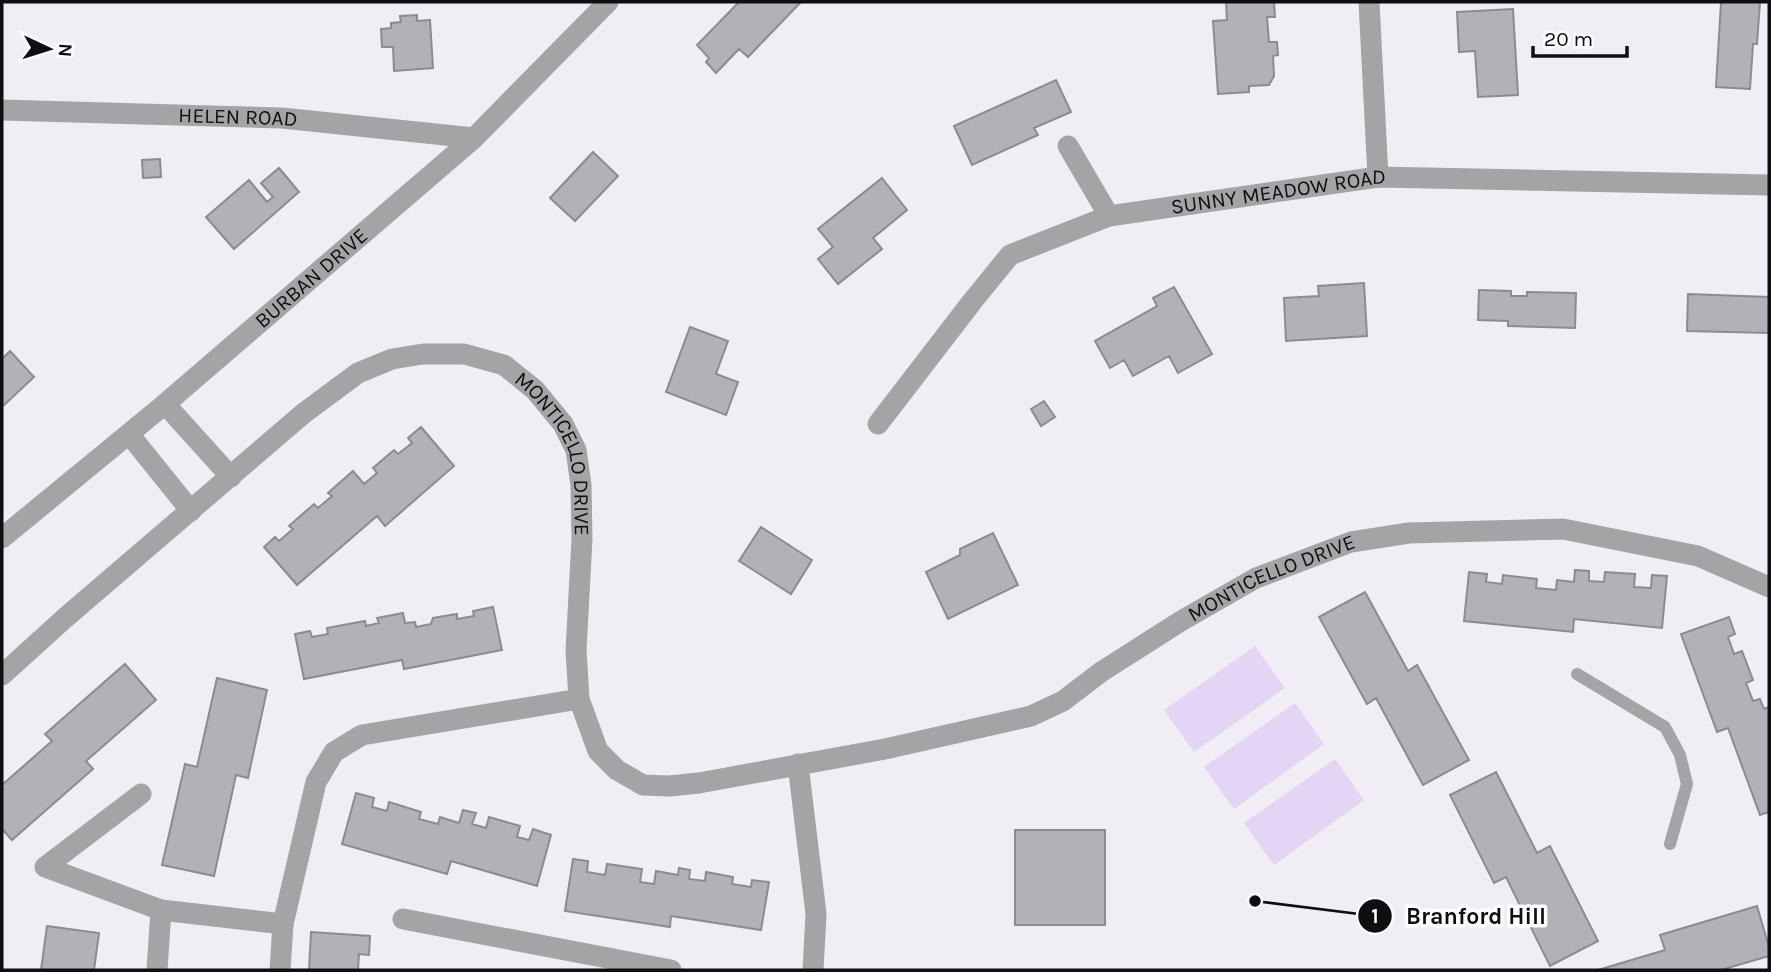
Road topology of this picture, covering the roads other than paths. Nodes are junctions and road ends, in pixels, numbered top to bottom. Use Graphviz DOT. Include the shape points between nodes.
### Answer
graph roads {
  1 [pos="608,2"];
  2 [pos="1369,2"];
  3 [pos="2,110"];
  4 [pos="474,138"];
  5 [pos="1068,146"];
  6 [pos="1378,177"];
  7 [pos="1769,184"];
  8 [pos="1109,216"];
  9 [pos="165,404"];
  10 [pos="878,424"];
  11 [pos="130,434"];
  12 [pos="231,477"];
  13 [pos="191,511"];
  14 [pos="2,538"];
  15 [pos="1769,587"];
  16 [pos="1577,674"];
  17 [pos="2,675"];
  18 [pos="579,699"];
  19 [pos="798,764"];
  20 [pos="141,794"];
  21 [pos="1671,844"];
  22 [pos="162,910"];
  23 [pos="403,919"];
  24 [pos="283,925"];
  25 [pos="157,970"];
  26 [pos="280,970"];
  27 [pos="671,970"];
  28 [pos="813,970"];
  1 -- 4 [label="street, BURBAN DRIVE"];
  2 -- 6 [label="street"];
  3 -- 4 [label="street, HELEN ROAD" via="282,118"];
  4 -- 9 [label="street, BURBAN DRIVE"];
  5 -- 8 [label="street"];
  6 -- 7 [label="street, SUNNY MEADOW ROAD"];
  6 -- 8 [label="street, SUNNY MEADOW ROAD"];
  8 -- 10 [label="street, SUNNY MEADOW ROAD" via="1010,255"];
  9 -- 11 [label="street, BURBAN DRIVE"];
  9 -- 12 [label="street"];
  11 -- 13 [label="street"];
  11 -- 14 [label="street, BURBAN DRIVE"];
  12 -- 13 [label="street, MONTICELLO DRIVE"];
  12 -- 18 [label="street, MONTICELLO DRIVE" via="358,373 392,359 464,354 504,365 535,390 563,424 576,450 582,539 576,650"];
  13 -- 17 [label="street, MONTICELLO DRIVE"];
  15 -- 19 [label="street, MONTICELLO DRIVE" via="1698,556 1563,529 1409,533 1351,542 1256,578 1181,621 1063,701 1031,716"];
  16 -- 21 [label="lane" via="1665,727 1680,755 1687,784"];
  18 -- 19 [label="street, MONTICELLO DRIVE" via="598,751 617,770 643,785 699,783"];
  18 -- 24 [label="street" via="362,735 334,752 316,782"];
  19 -- 28 [label="street" via="816,914"];
  20 -- 22 [label="street" via="45,867"];
  22 -- 24 [label="street"];
  22 -- 25 [label="street"];
  23 -- 27 [label="street"];
  24 -- 26 [label="street"];
}
